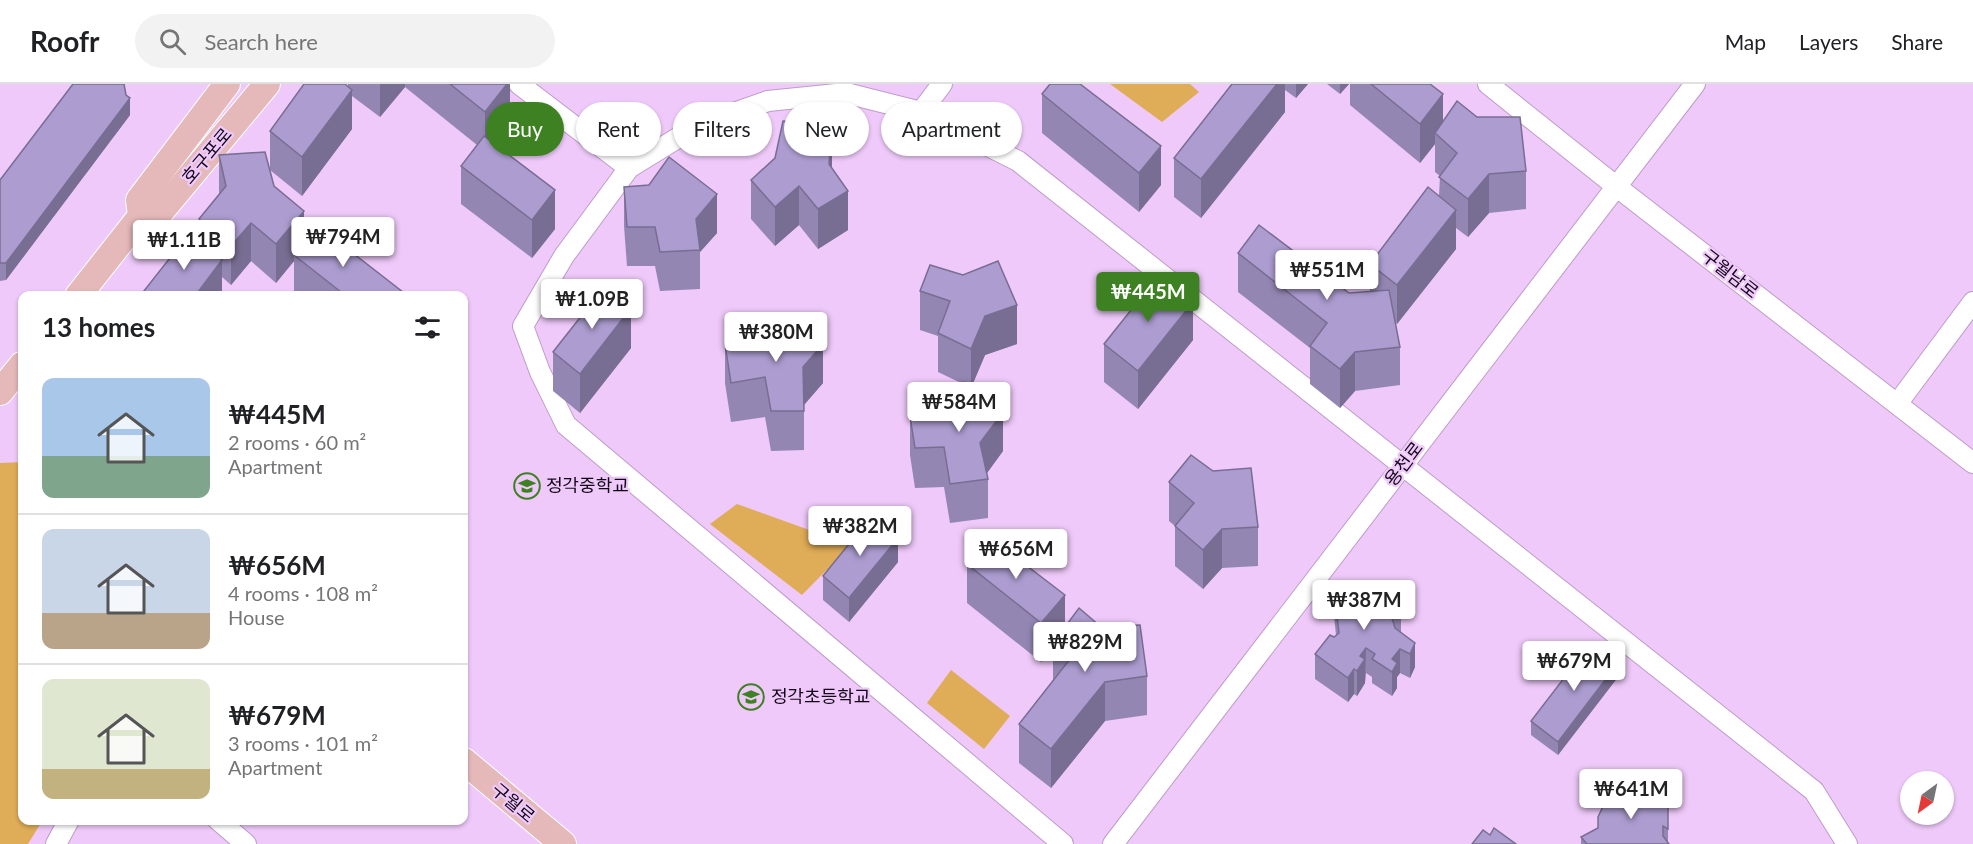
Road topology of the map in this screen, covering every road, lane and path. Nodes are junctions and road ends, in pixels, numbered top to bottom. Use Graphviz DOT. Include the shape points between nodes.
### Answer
graph roads {
  1 [pos="227,84"];
  2 [pos="267,84"];
  3 [pos="519,84"];
  4 [pos="942,84"];
  5 [pos="1488,84"];
  6 [pos="1695,84"];
  7 [pos="882,102"];
  8 [pos="928,102"];
  9 [pos="1008,156"];
  10 [pos="629,168"];
  11 [pos="1617,187"];
  12 [pos="141,216"];
  13 [pos="82,291"];
  14 [pos="1973,302"];
  15 [pos="1897,404"];
  16 [pos="1973,463"];
  17 [pos="1403,465"];
  18 [pos="468,764"];
  19 [pos="66,825"];
  20 [pos="222,831"];
  21 [pos="56,844"];
  22 [pos="246,844"];
  23 [pos="563,844"];
  24 [pos="1063,844"];
  25 [pos="1113,844"];
  26 [pos="1847,844"];
  1 -- 12 [label="main road, 호구포로" via="139,200"];
  2 -- 12 [label="main road, 호구포로" via="158,215"];
  3 -- 10 [label="street"];
  4 -- 8 [label="street"];
  5 -- 11 [label="street, 구월남로"];
  6 -- 11 [label="street, 용천로"];
  7 -- 10 [label="street" via="846,93 768,101 697,126"];
  9 -- 17 [label="street"];
  10 -- 24 [label="street" via="564,256 523,326 566,424"];
  11 -- 15 [label="street, 구월남로"];
  11 -- 17 [label="street, 용천로"];
  12 -- 13 [label="main road, 호구포로"];
  14 -- 15 [label="street"];
  15 -- 16 [label="street, 구월남로"];
  17 -- 25 [label="street, 용천로"];
  17 -- 26 [label="street" via="1814,791"];
  18 -- 23 [label="main road, 구월로"];
  19 -- 21 [label="street"];
  20 -- 22 [label="street"];
}
